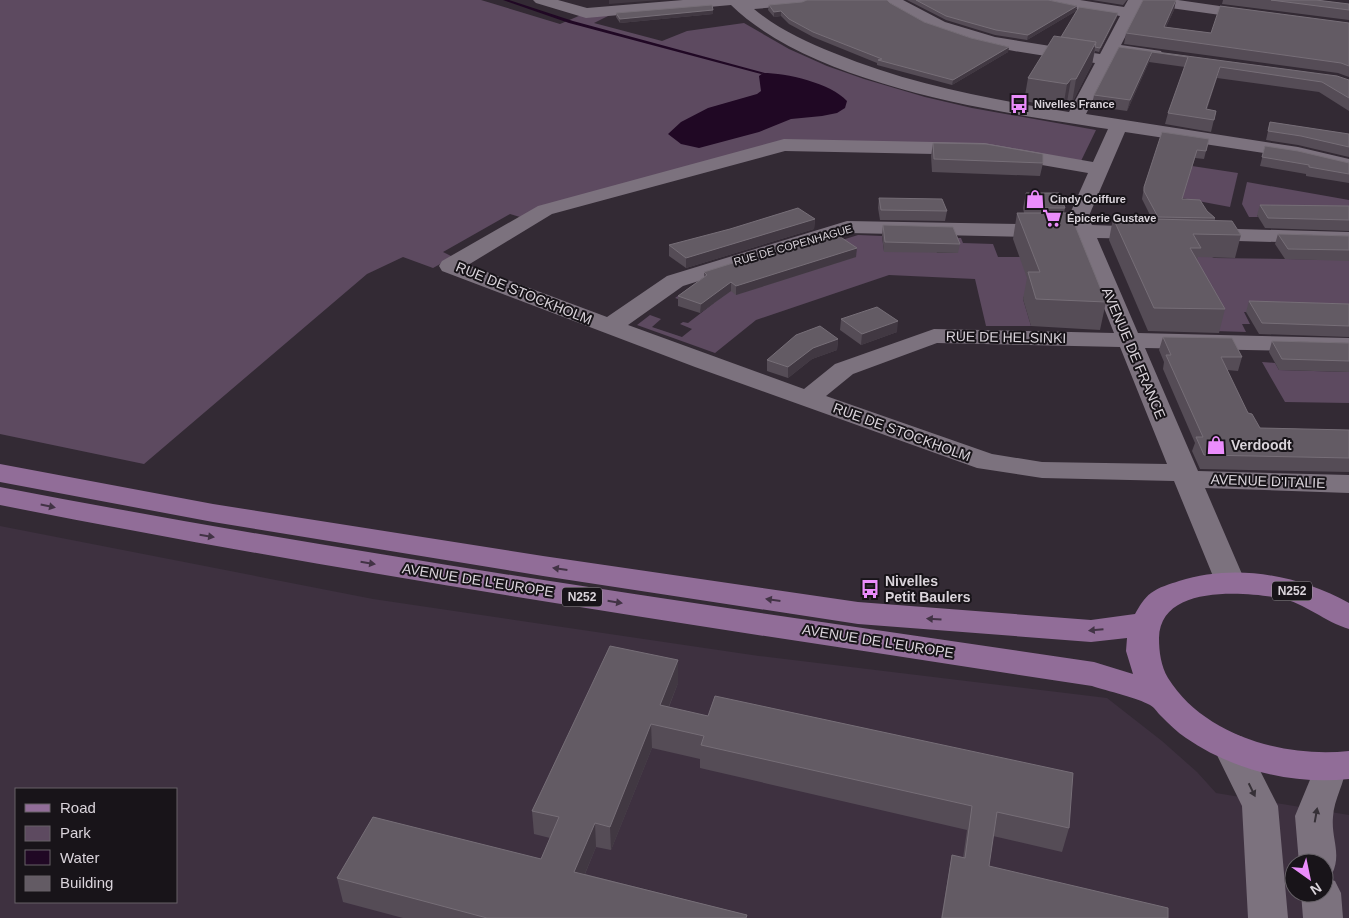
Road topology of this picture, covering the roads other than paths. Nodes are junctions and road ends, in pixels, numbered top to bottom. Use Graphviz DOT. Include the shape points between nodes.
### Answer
graph roads {
  1 [pos="541,0"];
  2 [pos="801,0"];
  3 [pos="892,0"];
  4 [pos="1052,0"];
  5 [pos="1144,0"];
  6 [pos="737,2"];
  7 [pos="1133,7"];
  8 [pos="1275,17"];
  9 [pos="1108,54"];
  10 [pos="1170,57"];
  11 [pos="1074,119"];
  12 [pos="1119,125"];
  13 [pos="1349,165"];
  14 [pos="1100,169"];
  15 [pos="1084,231"];
  16 [pos="1349,238"];
  17 [pos="609,327"];
  18 [pos="1129,340"];
  19 [pos="1349,346"];
  20 [pos="808,398"];
  21 [pos="0,473"];
  22 [pos="1185,476"];
  23 [pos="1349,484"];
  24 [pos="0,496"];
  25 [pos="1230,581"];
  26 [pos="1349,618"];
  27 [pos="1145,624"];
  28 [pos="1163,696"];
  29 [pos="1231,747"];
  30 [pos="1341,766"];
  31 [pos="1317,853"];
  32 [pos="1322,903"];
  33 [pos="1268,918"];
  34 [pos="1323,918"];
  1 -- 6 [label="street" via="586,13"];
  2 -- 6 [label="street"];
  3 -- 9 [label="street" via="920,16 967,33 1025,47"];
  4 -- 7 [label="street"];
  5 -- 8 [label="street"];
  6 -- 11 [label="street" via="792,41 857,68 927,90"];
  7 -- 9 [label="street"];
  9 -- 10 [label="street"];
  9 -- 11 [label="street"];
  11 -- 12 [label="street"];
  12 -- 13 [label="street" via="1298,153"];
  12 -- 14 [label="street, AVENUE DE FRANCE"];
  14 -- 15 [label="street, AVENUE DE FRANCE" via="1078,218"];
  14 -- 17 [label="street, RUE DE STOCKHOLM" via="984,149 784,145 545,210 450,266"];
  15 -- 16 [label="street, RUE DE COPENHAGUE"];
  15 -- 17 [label="street, RUE DE COPENHAGUE" via="847,227 676,281"];
  15 -- 18 [label="street, AVENUE DE FRANCE"];
  17 -- 20 [label="street, RUE DE STOCKHOLM"];
  18 -- 19 [label="street, RUE DE HELSINKI"];
  18 -- 20 [label="street, RUE DE HELSINKI" via="934,336 844,369"];
  18 -- 22 [label="street, AVENUE DE FRANCE"];
  20 -- 22 [label="street, RUE DE STOCKHOLM" via="987,462 1042,470"];
  27 -- 21 [label="main road, AVENUE DE L'EUROPE / N252, one-way" via="1091,631 858,613 214,513"];
  22 -- 23 [label="street, AVENUE D'ITALIE"];
  22 -- 25 [label="street, AVENUE DE FRANCE"];
  24 -- 28 [label="main road, AVENUE DE L'EUROPE / N252, one-way" via="157,528 496,584 1094,674"];
  25 -- 26 [label="main road, N252" via="1288,589"];
  25 -- 27 [label="main road, N252" via="1194,586 1163,600"];
  27 -- 28 [label="main road, N252" via="1141,646 1147,671"];
  28 -- 29 [label="main road, N252" via="1192,724"];
  29 -- 30 [label="main road, N252" via="1275,762"];
  29 -- 33 [label="street, one-way" via="1260,806"];
  31 -- 30 [label="street, one-way" via="1314,816"];
  32 -- 34 [label="street"];
}
